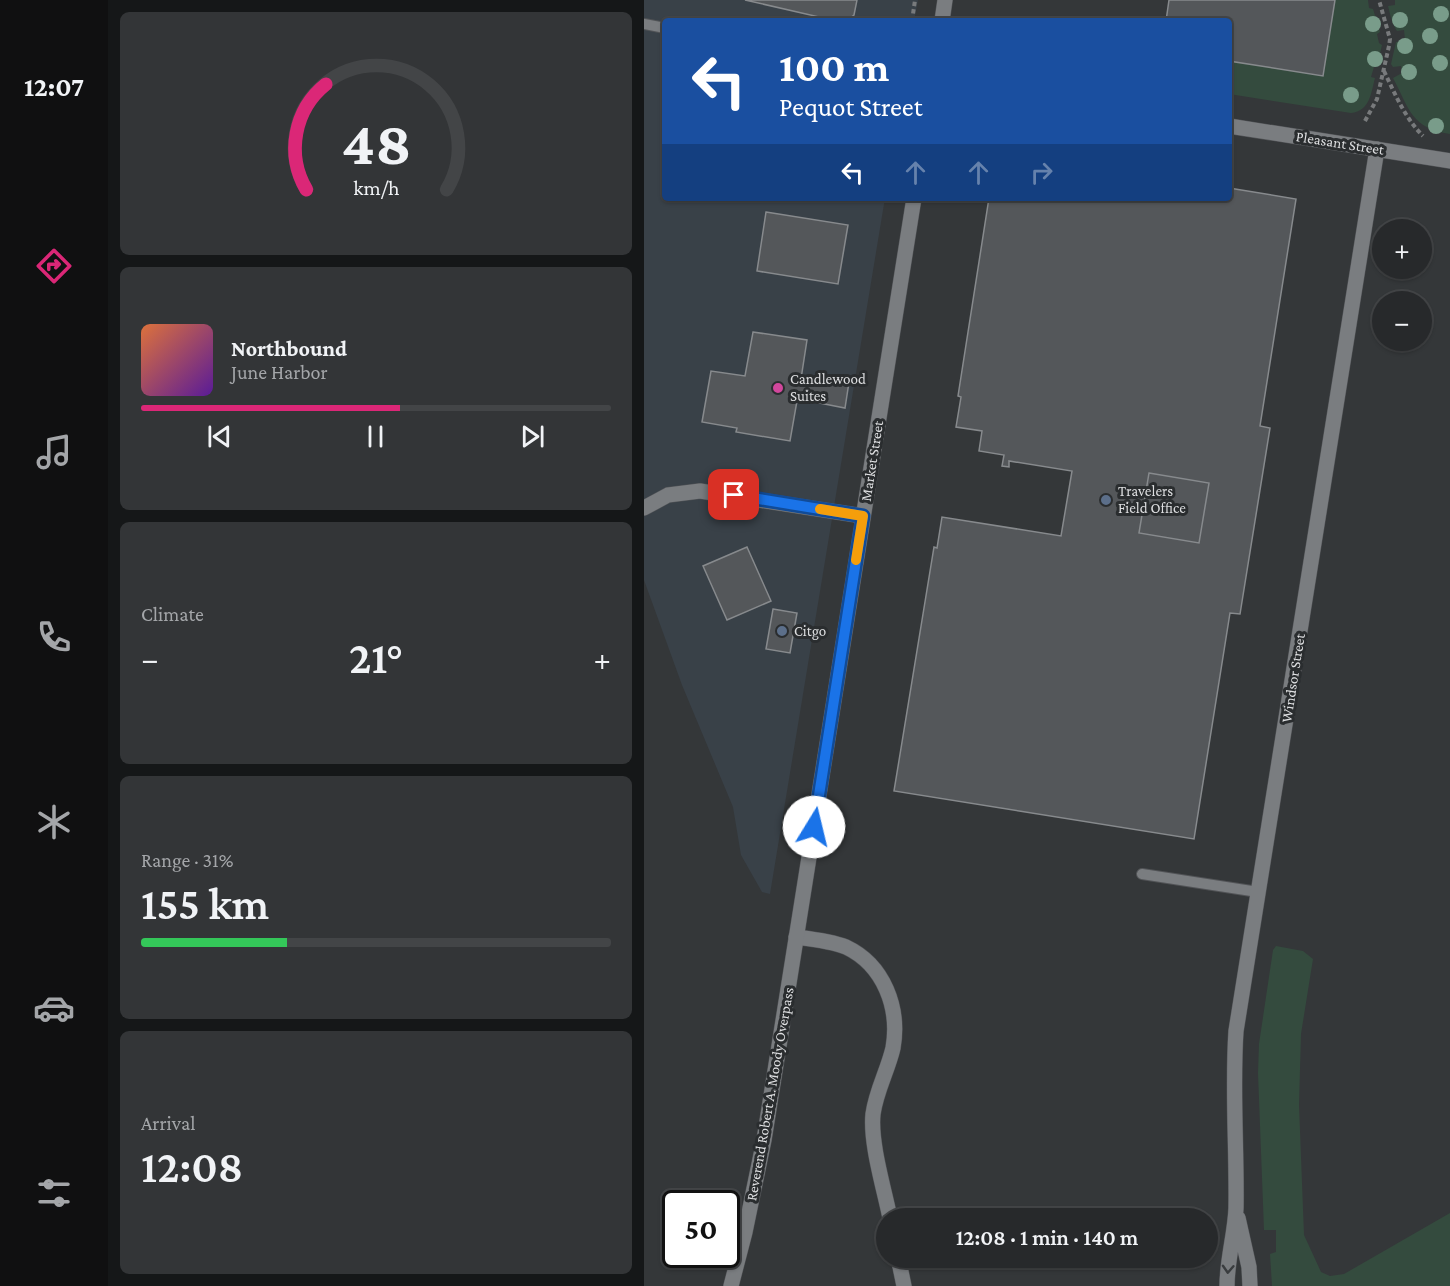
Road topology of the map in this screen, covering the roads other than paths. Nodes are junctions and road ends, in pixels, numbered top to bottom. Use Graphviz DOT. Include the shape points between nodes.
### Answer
graph roads {
  1 [pos="946,0"];
  2 [pos="943,18"];
  3 [pos="644,24"];
  4 [pos="662,27"];
  5 [pos="1232,126"];
  6 [pos="1377,148"];
  7 [pos="1451,160"];
  8 [pos="914,201"];
  9 [pos="644,508"];
  10 [pos="863,516"];
  11 [pos="1142,874"];
  12 [pos="1258,892"];
  13 [pos="796,936"];
  14 [pos="888,1208"];
  15 [pos="1236,1210"];
  16 [pos="900,1268"];
  17 [pos="731,1286"];
  18 [pos="904,1286"];
  19 [pos="1227,1286"];
  20 [pos="1250,1286"];
  1 -- 2 [label="main road"];
  3 -- 4 [label="lane"];
  5 -- 6 [label="main road, Pleasant Street"];
  6 -- 7 [label="main road, Pleasant Street"];
  6 -- 12 [label="main road, Windsor Street"];
  8 -- 10 [label="main road, Market Street"];
  9 -- 10 [label="main road" via="675,493 700,491"];
  10 -- 13 [label="main road, Market Street"];
  11 -- 12 [label="lane"];
  12 -- 15 [label="main road, Windsor Street" via="1234,1057"];
  13 -- 14 [label="main road" via="836,944 856,953 879,975 892,1002 896,1030 873,1116"];
  13 -- 17 [label="main road, Reverend Robert A. Moody Overpass" via="764,1140"];
  15 -- 19 [label="main road, Windsor Street, one-way"];
  15 -- 20 [label="main road, Windsor Street"];
  16 -- 18 [label="main road"];
}
